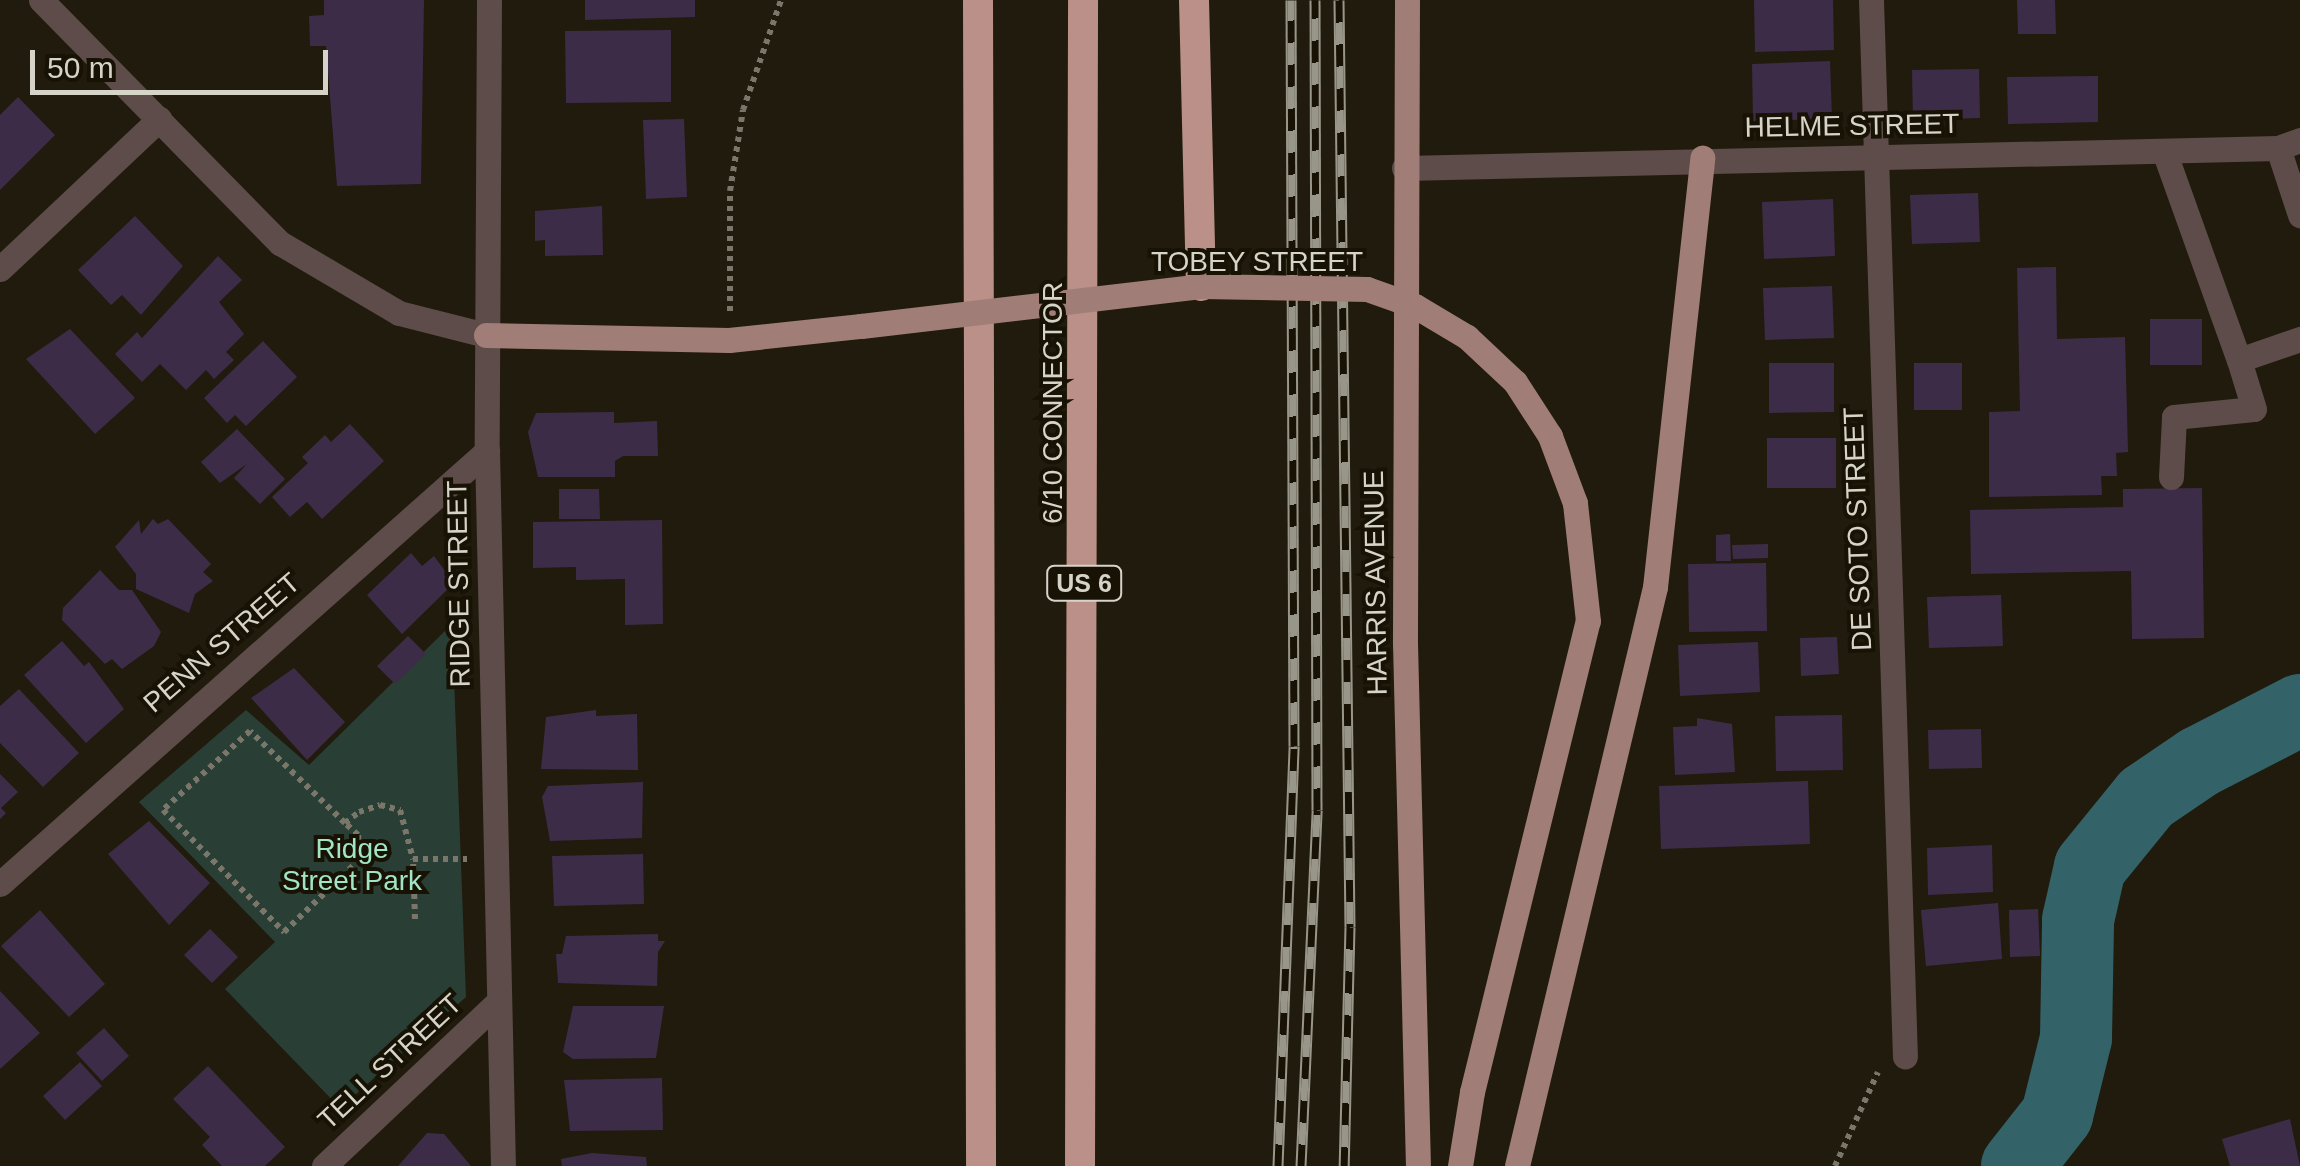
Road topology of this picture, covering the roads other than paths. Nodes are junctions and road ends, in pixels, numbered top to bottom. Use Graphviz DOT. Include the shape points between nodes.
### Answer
graph roads {
  1 [pos="41,0"];
  2 [pos="489,0"];
  3 [pos="978,0"];
  4 [pos="1083,0"];
  5 [pos="1194,0"];
  6 [pos="1406,0"];
  7 [pos="1872,0"];
  8 [pos="160,119"];
  9 [pos="2289,144"];
  10 [pos="2164,150"];
  11 [pos="1876,156"];
  12 [pos="1702,158"];
  13 [pos="1404,168"];
  14 [pos="2300,215"];
  15 [pos="0,268"];
  16 [pos="1201,286"];
  17 [pos="486,335"];
  18 [pos="2300,339"];
  19 [pos="2239,360"];
  20 [pos="487,451"];
  21 [pos="2170,477"];
  22 [pos="0,884"];
  23 [pos="498,1002"];
  24 [pos="1905,1056"];
  25 [pos="324,1166"];
  26 [pos="503,1166"];
  27 [pos="981,1166"];
  28 [pos="1080,1166"];
  29 [pos="1418,1166"];
  30 [pos="1460,1166"];
  31 [pos="1517,1166"];
  1 -- 8 [label="street, TOBEY STREET"];
  2 -- 17 [label="street, RIDGE STREET"];
  3 -- 27 [label="highway"];
  4 -- 28 [label="highway, 6/10 CONNECTOR / US 6"];
  5 -- 16 [label="highway"];
  6 -- 13 [label="main road, HARRIS AVENUE"];
  7 -- 11 [label="street, DE SOTO STREET"];
  8 -- 15 [label="street"];
  8 -- 17 [label="street, TOBEY STREET" via="280,243 400,313"];
  9 -- 10 [label="street, HELME STREET"];
  9 -- 14 [label="street"];
  10 -- 11 [label="street, HELME STREET"];
  10 -- 19 [label="street"];
  11 -- 12 [label="street, HELME STREET"];
  11 -- 24 [label="street, DE SOTO STREET"];
  12 -- 13 [label="street, HELME STREET"];
  12 -- 31 [label="main road" via="1655,586"];
  13 -- 29 [label="main road, HARRIS AVENUE" via="1405,643"];
  16 -- 17 [label="main road, TOBEY STREET, bridge" via="728,340"];
  16 -- 30 [label="main road, TOBEY STREET, bridge" via="1367,289 1416,306 1506,371 1550,436 1575,503 1588,622 1472,1092"];
  17 -- 20 [label="street, RIDGE STREET"];
  18 -- 19 [label="street"];
  19 -- 21 [label="street" via="2254,408 2174,417"];
  20 -- 22 [label="street, PENN STREET"];
  20 -- 23 [label="street, RIDGE STREET"];
  23 -- 25 [label="street, TELL STREET"];
  23 -- 26 [label="street, RIDGE STREET"];
}
